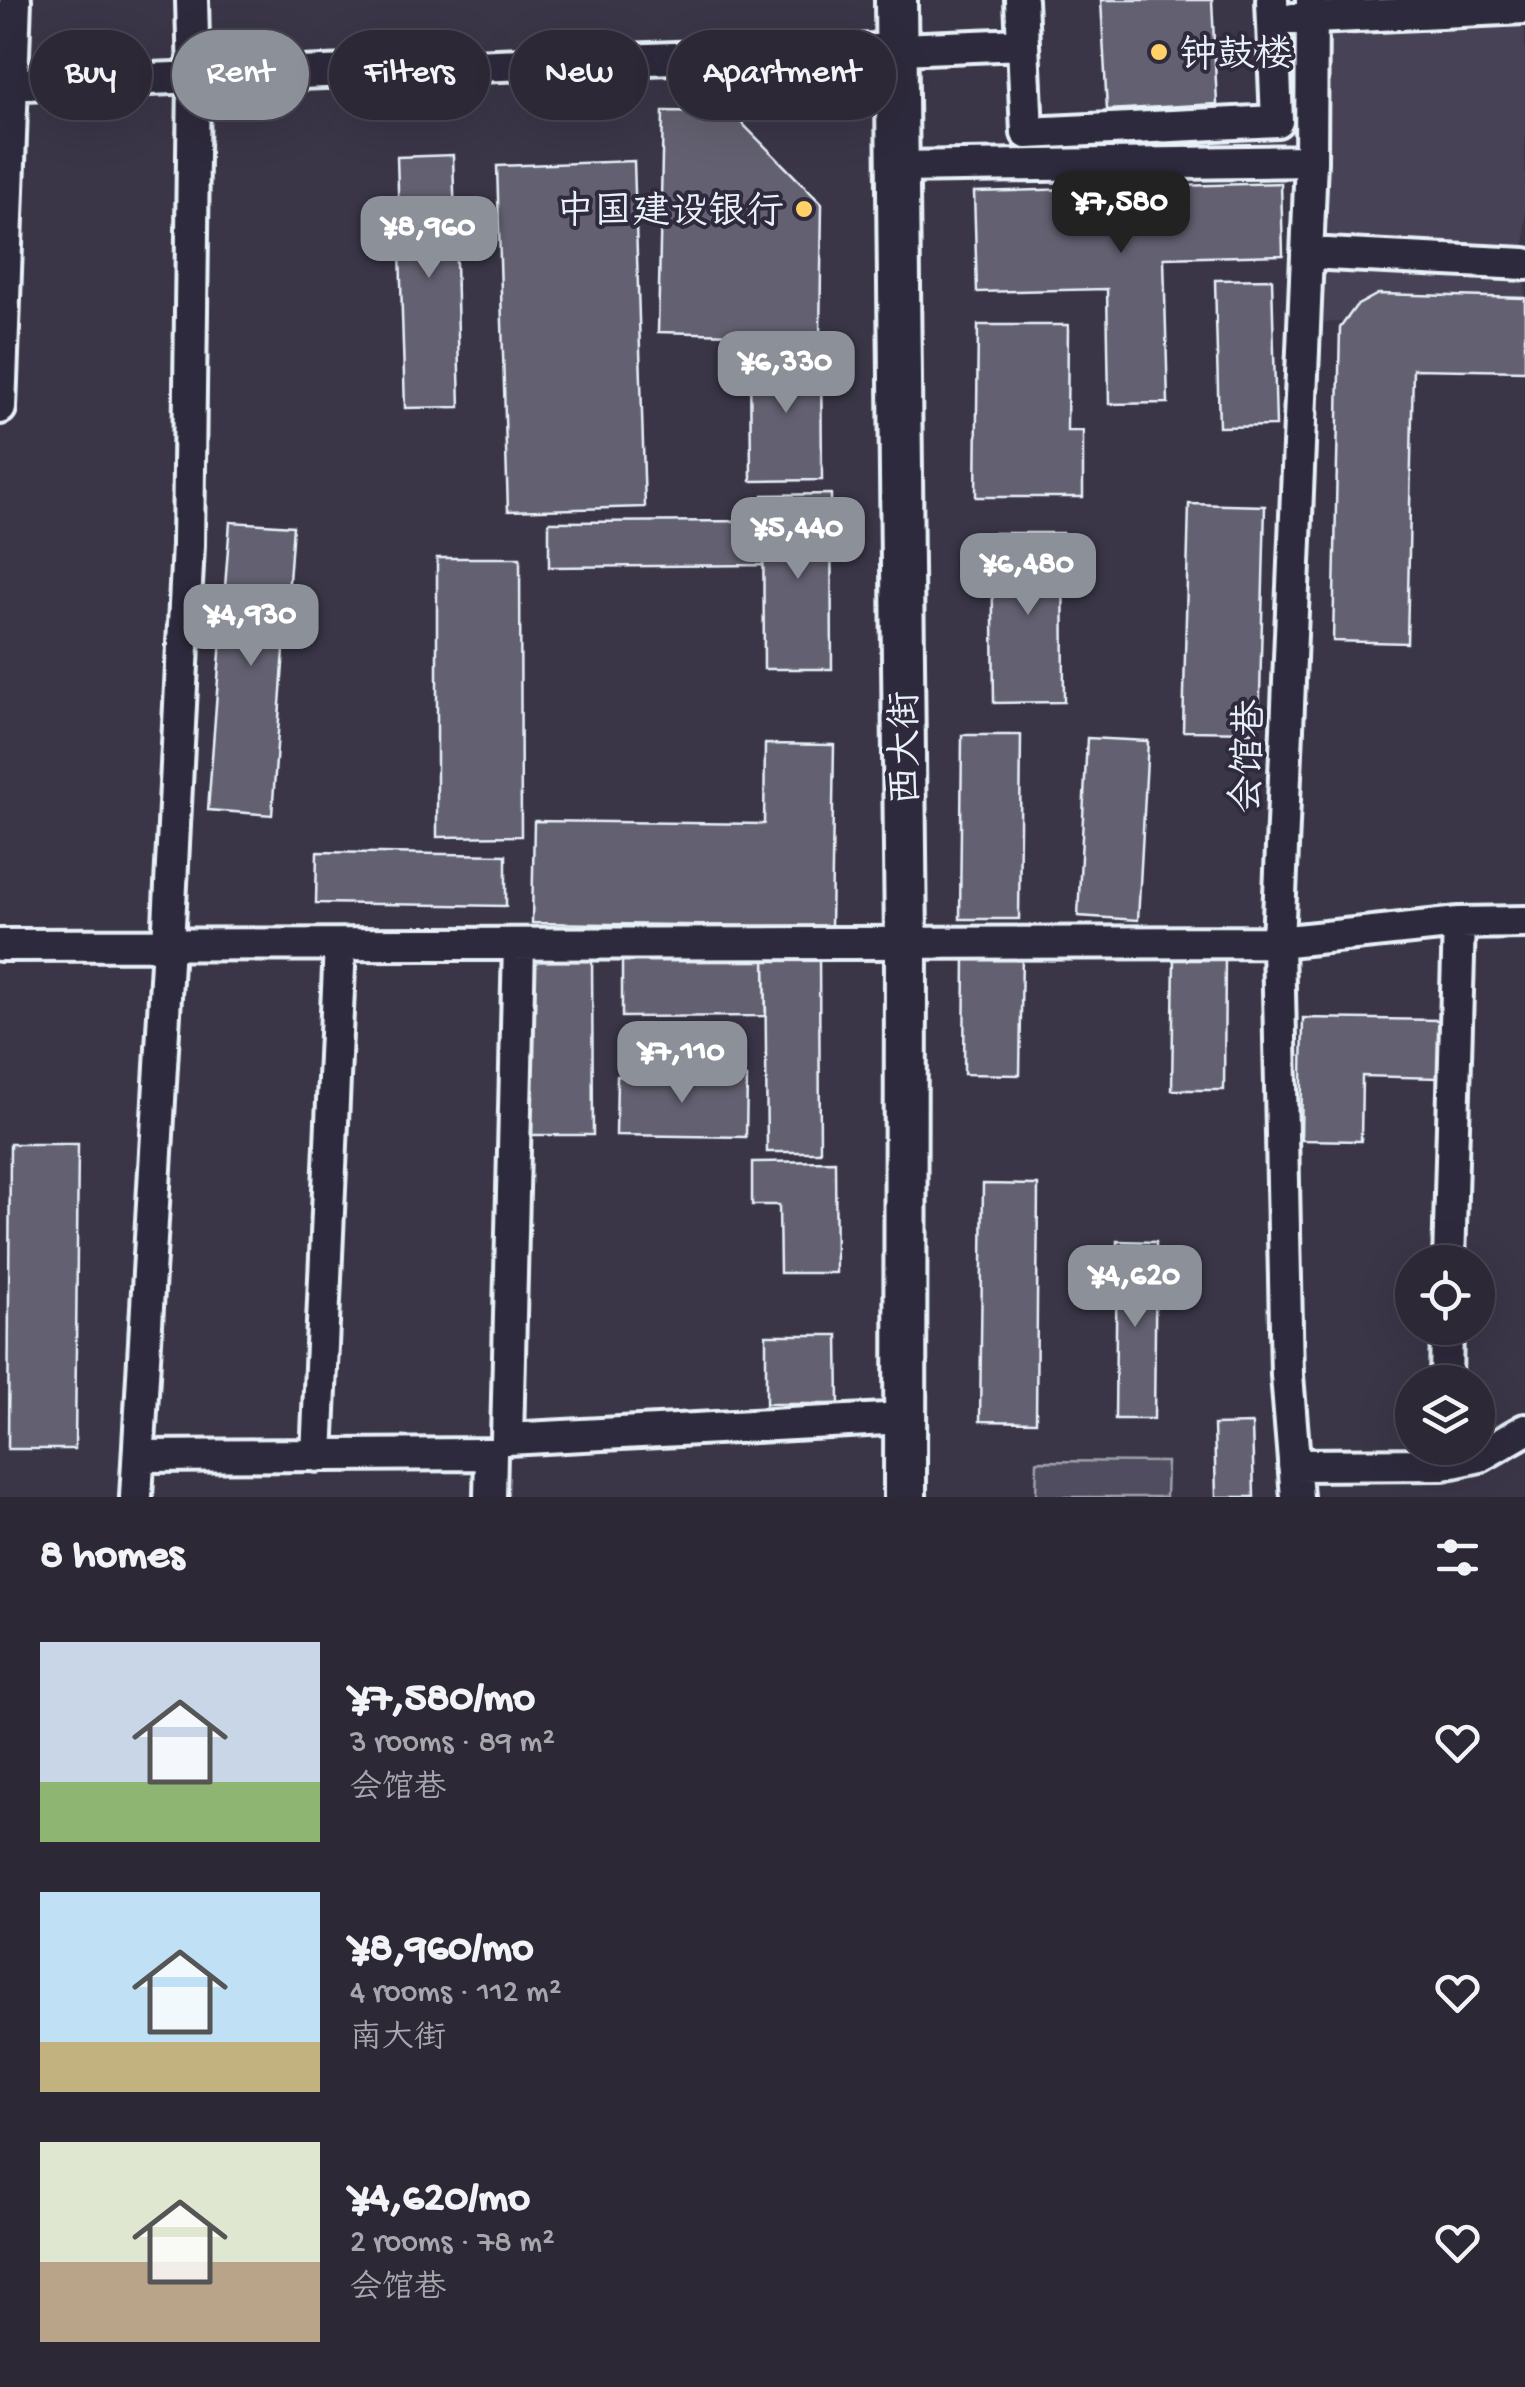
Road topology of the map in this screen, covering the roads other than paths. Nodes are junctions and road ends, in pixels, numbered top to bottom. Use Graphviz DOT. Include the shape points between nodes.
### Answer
graph roads {
  1 [pos="15,0"];
  2 [pos="192,0"];
  3 [pos="896,0"];
  4 [pos="1021,0"];
  5 [pos="1525,8"];
  6 [pos="1312,9"];
  7 [pos="1272,10"];
  8 [pos="193,30"];
  9 [pos="895,30"];
  10 [pos="1023,44"];
  11 [pos="896,50"];
  12 [pos="668,59"];
  13 [pos="309,73"];
  14 [pos="172,79"];
  15 [pos="6,84"];
  16 [pos="896,109"];
  17 [pos="193,120"];
  18 [pos="1311,160"];
  19 [pos="897,168"];
  20 [pos="1308,253"];
  21 [pos="1525,264"];
  22 [pos="0,408"];
  23 [pos="1525,922"];
  24 [pos="1458,923"];
  25 [pos="1278,942"];
  26 [pos="0,944"];
  27 [pos="168,944"];
  28 [pos="340,944"];
  29 [pos="519,944"];
  30 [pos="906,944"];
  31 [pos="1449,1245"];
  32 [pos="905,1418"];
  33 [pos="1525,1430"];
  34 [pos="1495,1447"];
  35 [pos="139,1456"];
  36 [pos="317,1456"];
  37 [pos="1395,1459"];
  38 [pos="1294,1465"];
  39 [pos="136,1497"];
  40 [pos="490,1497"];
  41 [pos="905,1497"];
  42 [pos="1297,1497"];
  1 -- 15 [label="street"];
  2 -- 8 [label="street"];
  3 -- 9 [label="main road, 西大街"];
  4 -- 10 [label="street"];
  5 -- 6 [label="street"];
  6 -- 7 [label="street"];
  6 -- 18 [label="street, 会馆巷"];
  7 -- 10 [label="street" via="1277,121 1027,132"];
  10 -- 11 [label="street"];
  12 -- 13 [label="street"];
  14 -- 15 [label="street"];
  15 -- 22 [label="street"];
  16 -- 19 [label="main road, 西大街"];
  17 -- 27 [label="street" via="188,545"];
  18 -- 19 [label="street"];
  18 -- 20 [label="street, 会馆巷"];
  19 -- 30 [label="main road, 西大街"];
  20 -- 21 [label="street"];
  20 -- 25 [label="street, 会馆巷"];
  23 -- 24 [label="street"];
  24 -- 25 [label="street"];
  24 -- 31 [label="street"];
  25 -- 30 [label="street"];
  25 -- 38 [label="street, 会馆巷"];
  26 -- 27 [label="street"];
  27 -- 28 [label="street"];
  27 -- 35 [label="street"];
  28 -- 29 [label="street"];
  28 -- 36 [label="street"];
  29 -- 30 [label="street"];
  29 -- 32 [label="street" via="507,1440"];
  30 -- 32 [label="main road, 西大街"];
  32 -- 41 [label="main road, 西大街"];
  33 -- 34 [label="street"];
  35 -- 36 [label="street"];
  35 -- 39 [label="street"];
  36 -- 40 [label="street" via="491,1454"];
  37 -- 38 [label="street"];
  38 -- 42 [label="street, 会馆巷"];
}
